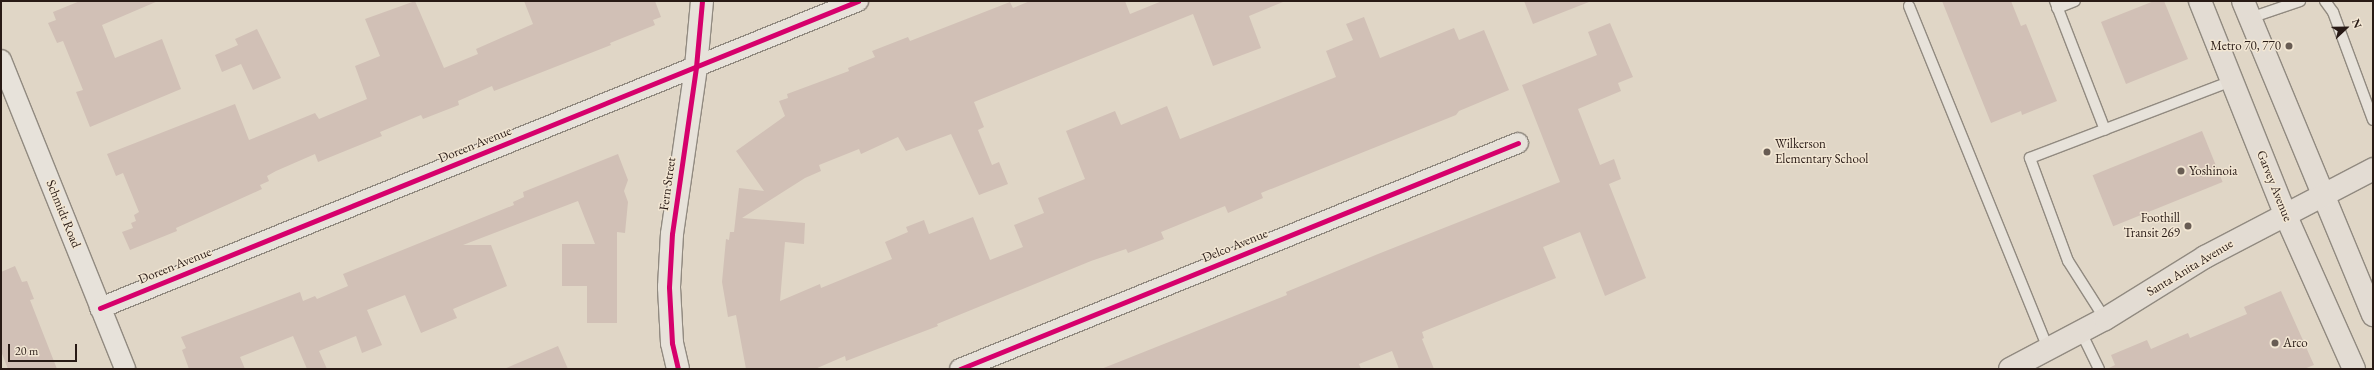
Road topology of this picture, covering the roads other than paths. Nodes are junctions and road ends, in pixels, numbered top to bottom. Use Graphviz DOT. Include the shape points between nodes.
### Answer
graph roads {
  1 [pos="702,1"];
  2 [pos="858,1"];
  3 [pos="2075,1"];
  4 [pos="2200,1"];
  5 [pos="2300,1"];
  6 [pos="2325,1"];
  7 [pos="2056,5"];
  8 [pos="1909,6"];
  9 [pos="2246,10"];
  10 [pos="1,60"];
  11 [pos="696,67"];
  12 [pos="2232,81"];
  13 [pos="2373,120"];
  14 [pos="2105,130"];
  15 [pos="1518,143"];
  16 [pos="2373,169"];
  17 [pos="2322,195"];
  18 [pos="2285,214"];
  19 [pos="100,308"];
  20 [pos="2373,315"];
  21 [pos="2105,319"];
  22 [pos="2081,332"];
  23 [pos="2048,349"];
  24 [pos="125,369"];
  25 [pos="678,369"];
  26 [pos="960,369"];
  27 [pos="2010,369"];
  28 [pos="2099,369"];
  29 [pos="2354,369"];
  1 -- 11 [label="street, Fern Street"];
  2 -- 11 [label="street, Doreen Avenue"];
  3 -- 7 [label="lane"];
  4 -- 12 [label="main road, Garvey Avenue"];
  5 -- 9 [label="lane"];
  6 -- 13 [label="lane" via="2333,12"];
  7 -- 14 [label="lane"];
  8 -- 23 [label="lane"];
  9 -- 17 [label="main road"];
  10 -- 19 [label="street, Schmidt Road"];
  11 -- 19 [label="street, Doreen Avenue"];
  11 -- 25 [label="street, Fern Street" via="672,234 669,287 672,343"];
  12 -- 14 [label="lane"];
  12 -- 18 [label="main road, Garvey Avenue"];
  14 -- 21 [label="lane" via="2030,158 2068,261"];
  15 -- 26 [label="street, Delco Avenue"];
  16 -- 17 [label="main road, Santa Anita Avenue"];
  17 -- 18 [label="main road, Santa Anita Avenue"];
  17 -- 20 [label="main road"];
  18 -- 21 [label="main road, Santa Anita Avenue" via="2204,257"];
  18 -- 29 [label="main road, Garvey Avenue"];
  19 -- 24 [label="street, Schmidt Road"];
  21 -- 22 [label="main road, Santa Anita Avenue"];
  22 -- 23 [label="main road, Santa Anita Avenue"];
  22 -- 28 [label="lane"];
  23 -- 27 [label="main road, Santa Anita Avenue"];
}
